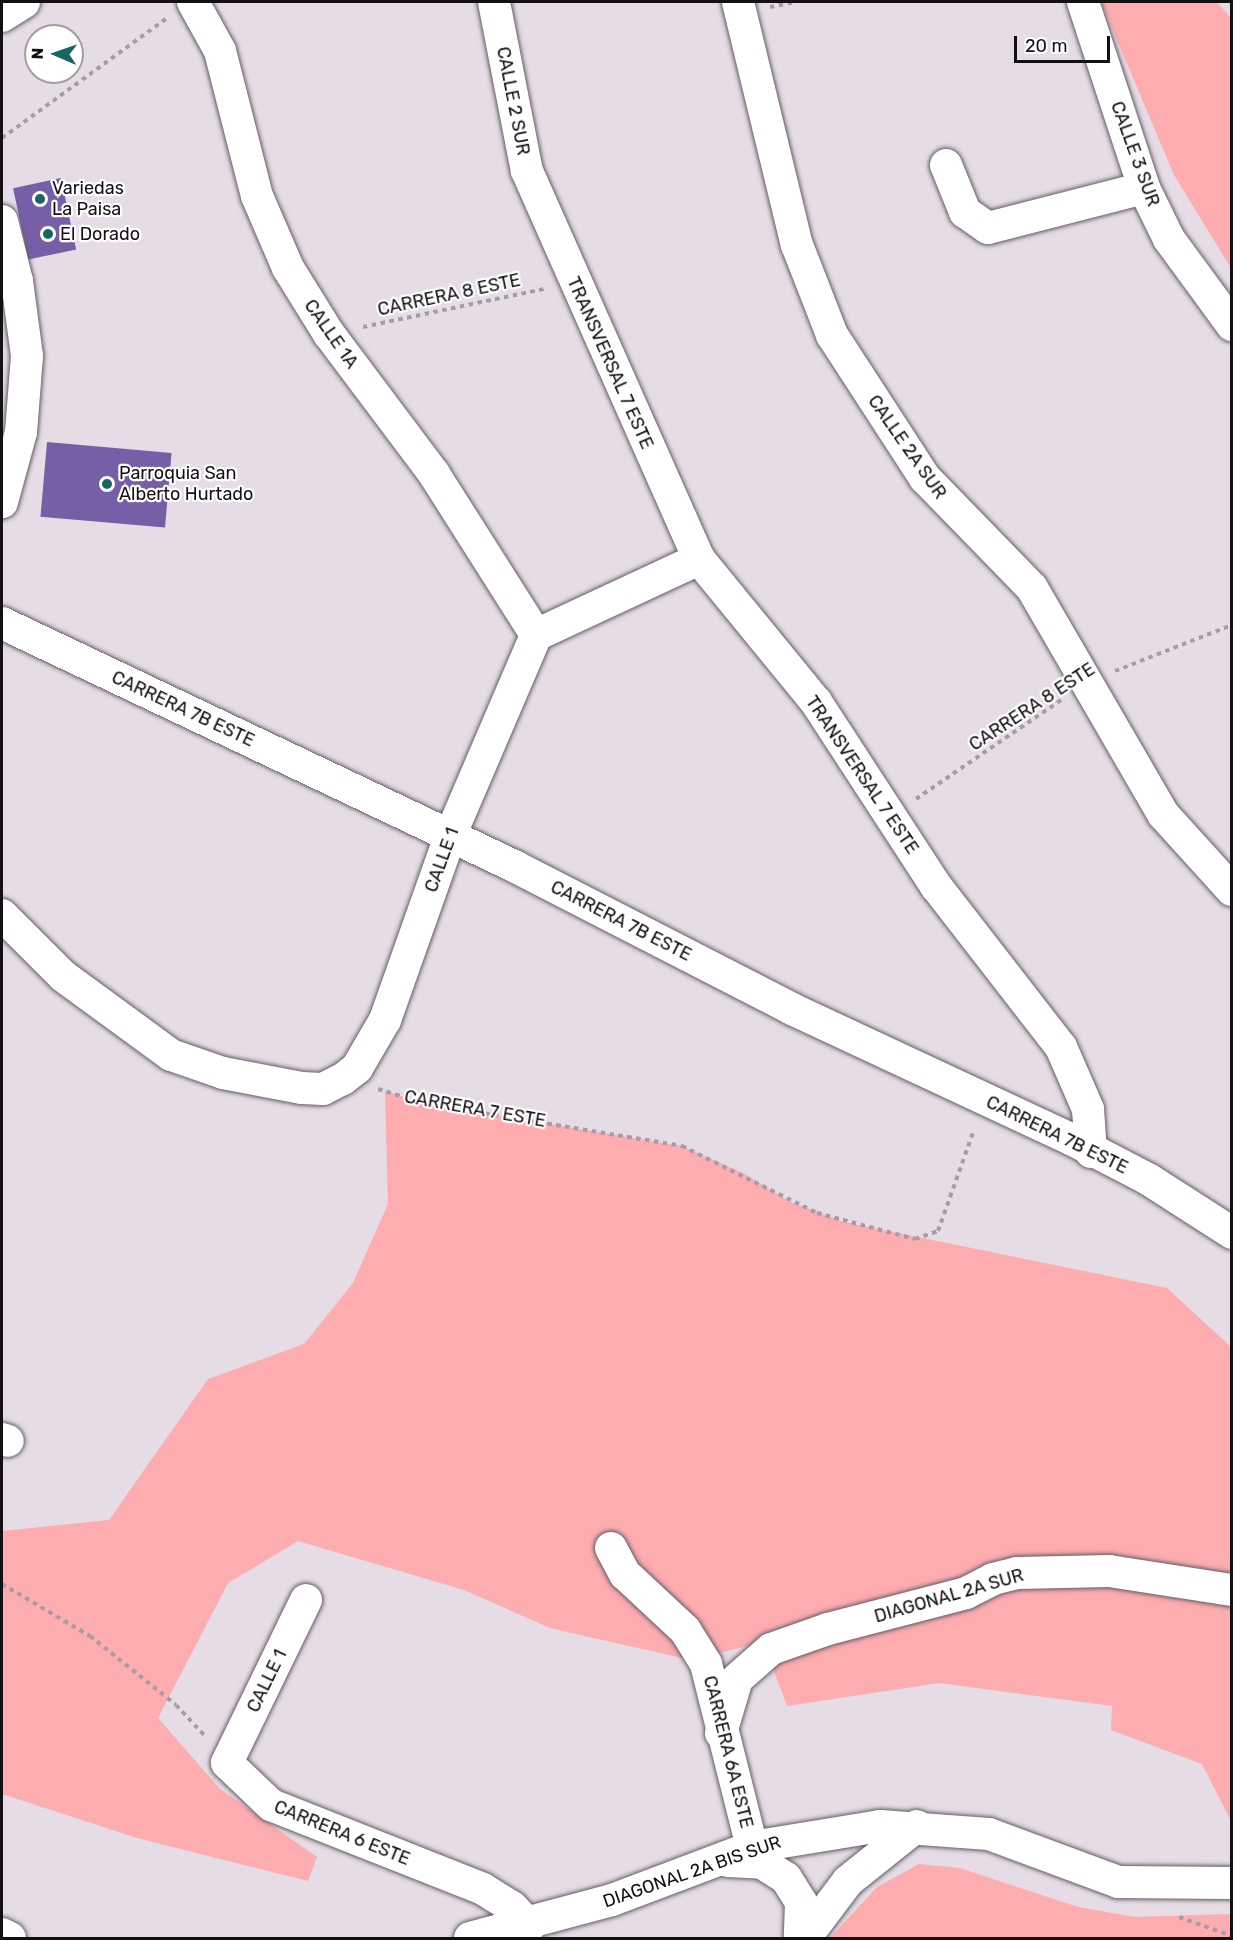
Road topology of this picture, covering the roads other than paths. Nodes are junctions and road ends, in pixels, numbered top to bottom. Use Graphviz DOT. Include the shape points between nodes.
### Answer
graph roads {
  1 [pos="24,2"];
  2 [pos="494,2"];
  3 [pos="738,2"];
  4 [pos="1083,2"];
  5 [pos="182,8"];
  6 [pos="2,16"];
  7 [pos="946,165"];
  8 [pos="1144,188"];
  9 [pos="2,221"];
  10 [pos="570,275"];
  11 [pos="1232,325"];
  12 [pos="2,502"];
  13 [pos="699,559"];
  14 [pos="2,623"];
  15 [pos="536,635"];
  16 [pos="450,836"];
  17 [pos="1232,890"];
  18 [pos="2,915"];
  19 [pos="1091,1152"];
  20 [pos="1232,1233"];
  21 [pos="611,1548"];
  22 [pos="1232,1590"];
  23 [pos="306,1600"];
  24 [pos="721,1733"];
  25 [pos="227,1763"];
  26 [pos="917,1826"];
  27 [pos="752,1847"];
  28 [pos="715,1861"];
  29 [pos="1232,1883"];
  30 [pos="530,1926"];
  31 [pos="2,1934"];
  32 [pos="10,1938"];
  33 [pos="470,1938"];
  34 [pos="800,1938"];
  35 [pos="805,1938"];
  1 -- 6 [label="street"];
  2 -- 10 [label="street, CALLE 2 SUR" via="518,137"];
  3 -- 17 [label="street, CALLE 2A SUR" via="797,245 832,335 925,478 1032,588 1163,814"];
  4 -- 8 [label="street, CALLE 3 SUR"];
  5 -- 15 [label="street, CALLE 1A" via="220,51 245,159 271,233 329,334 434,474"];
  7 -- 8 [label="street" via="965,212 987,228"];
  8 -- 11 [label="street, CALLE 3 SUR" via="1169,239"];
  9 -- 12 [label="street" via="17,281 27,356 21,432"];
  10 -- 13 [label="street, TRANSVERSAL 7 ESTE"];
  13 -- 15 [label="street"];
  13 -- 19 [label="street, TRANSVERSAL 7 ESTE" via="816,702 936,886 1061,1047 1088,1109"];
  14 -- 16 [label="street, CARRERA 7B ESTE"];
  15 -- 16 [label="street, CALLE 1"];
  16 -- 18 [label="street, CALLE 1" via="384,1020 357,1068 323,1089 223,1073 171,1055 63,976"];
  16 -- 19 [label="street, CARRERA 7B ESTE"];
  19 -- 20 [label="street, CARRERA 7B ESTE" via="1148,1179"];
  21 -- 24 [label="street, CARRERA 6A ESTE" via="625,1574 685,1630 706,1664"];
  22 -- 24 [label="street, DIAGONAL 2A SUR" via="1109,1571 1017,1573 993,1579 966,1593 828,1629 771,1649 737,1679"];
  23 -- 25 [label="street, CALLE 1"];
  24 -- 27 [label="street, CARRERA 6A ESTE"];
  25 -- 30 [label="street, CARRERA 6 ESTE" via="271,1805 483,1889 512,1907"];
  26 -- 27 [label="street, DIAGONAL 2A BIS SUR" via="837,1830"];
  26 -- 29 [label="street, DIAGONAL 2A BIS SUR" via="1012,1840 1118,1882"];
  26 -- 35 [label="street" via="848,1881"];
  27 -- 28 [label="street, DIAGONAL 2A BIS SUR"];
  28 -- 30 [label="street, DIAGONAL 2A BIS SUR"];
  28 -- 34 [label="street" via="762,1863 786,1878 801,1902"];
  30 -- 33 [label="street, DIAGONAL 2A BIS SUR"];
  31 -- 32 [label="street"];
}
